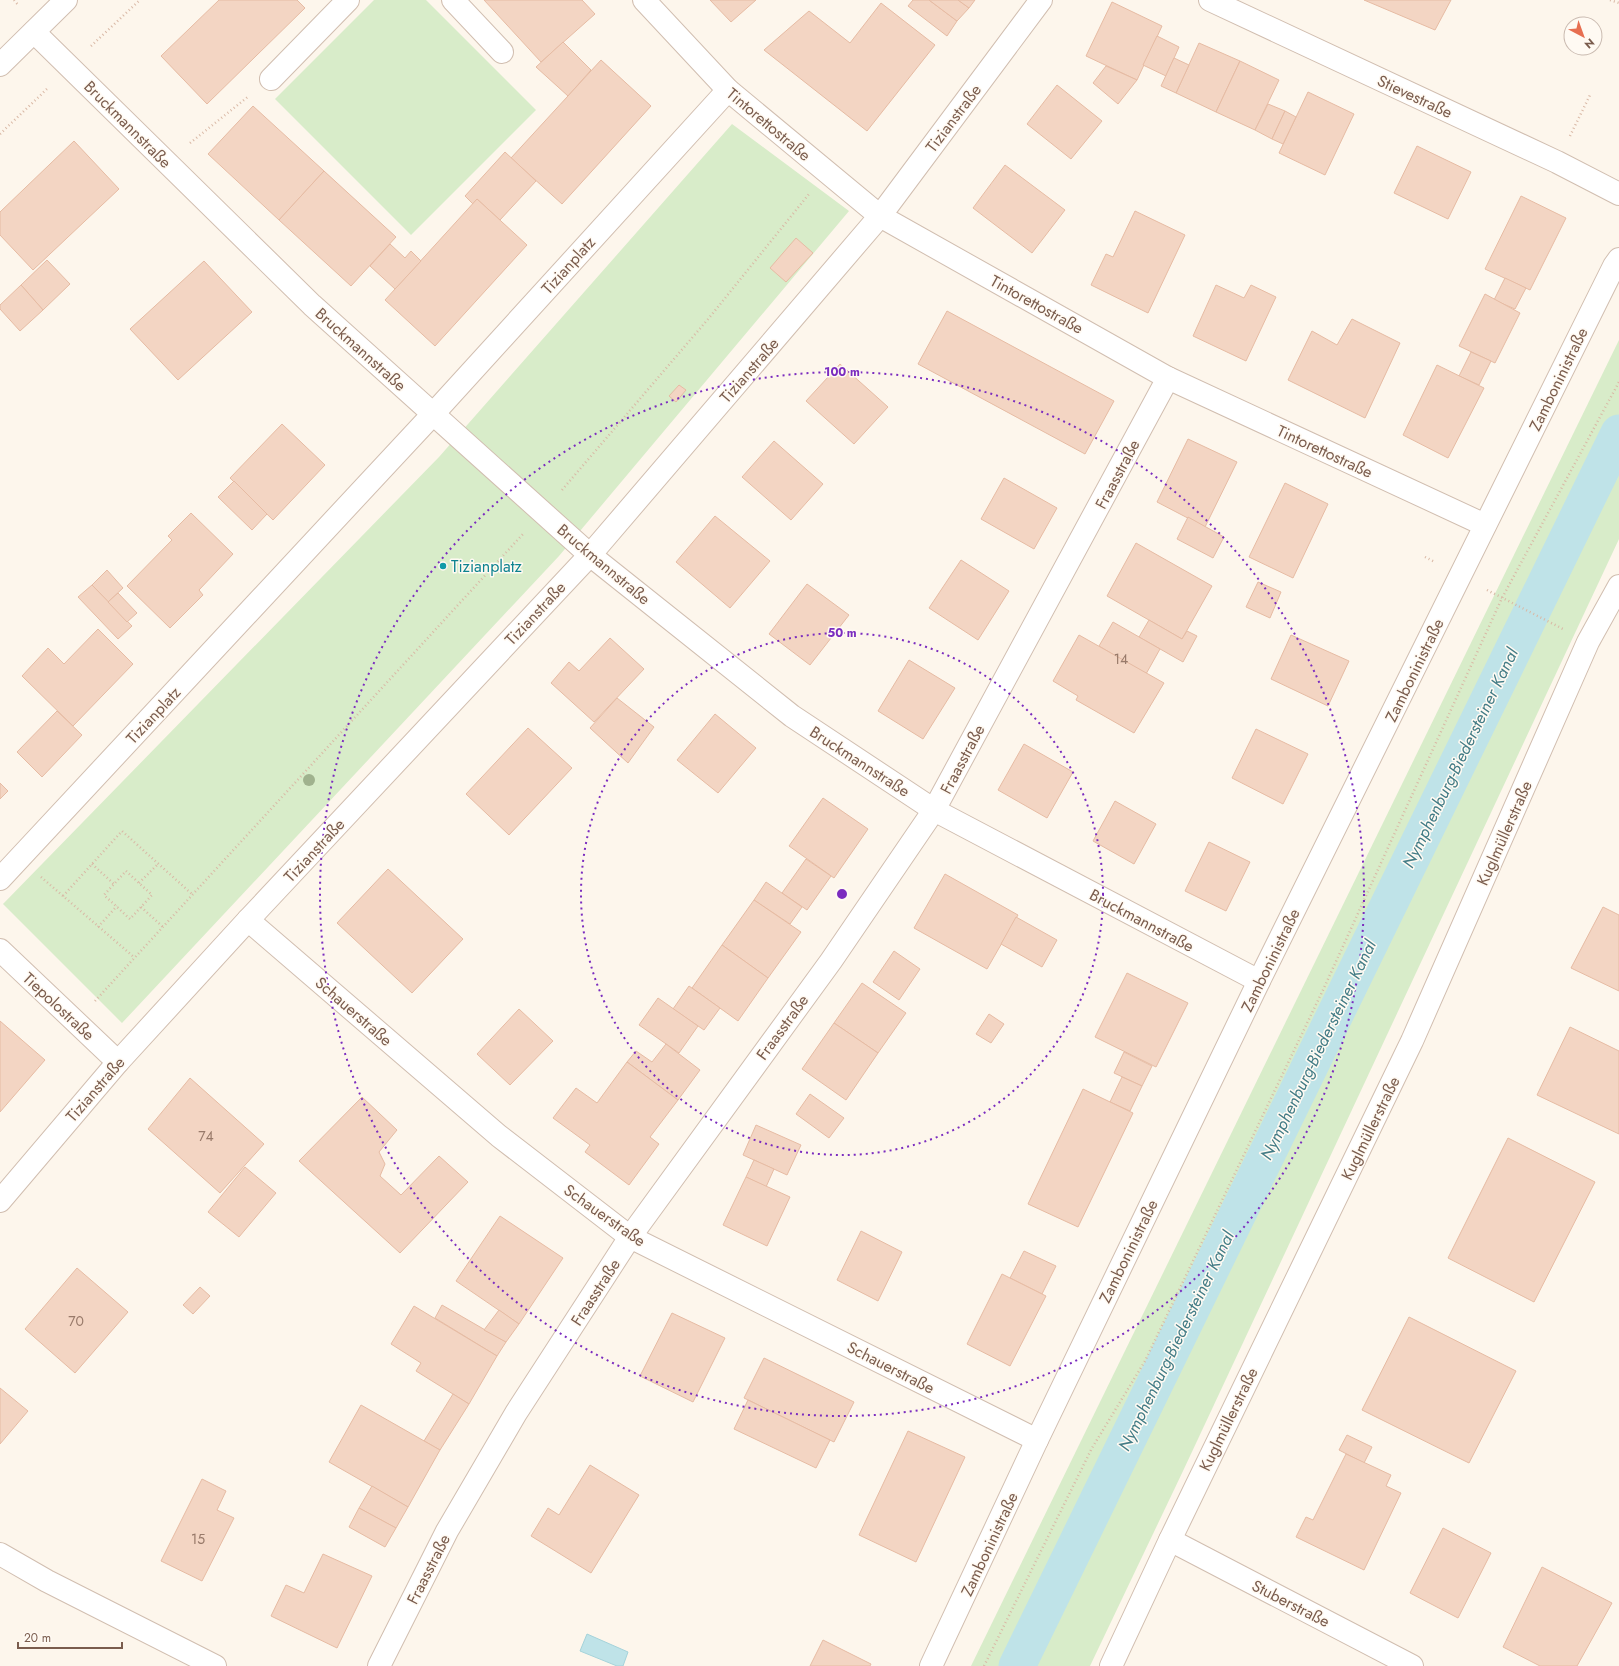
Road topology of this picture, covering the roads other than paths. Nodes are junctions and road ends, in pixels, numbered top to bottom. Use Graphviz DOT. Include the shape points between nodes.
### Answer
graph roads {
  1 [pos="66,0"];
  2 [pos="348,0"];
  3 [pos="453,0"];
  4 [pos="644,0"];
  5 [pos="1040,0"];
  6 [pos="1210,0"];
  7 [pos="34,32"];
  8 [pos="502,52"];
  9 [pos="0,65"];
  10 [pos="271,79"];
  11 [pos="728,90"];
  12 [pos="1619,194"];
  13 [pos="880,216"];
  14 [pos="1619,259"];
  15 [pos="1168,378"];
  16 [pos="434,413"];
  17 [pos="1485,526"];
  18 [pos="590,555"];
  19 [pos="1619,586"];
  20 [pos="934,810"];
  21 [pos="0,879"];
  22 [pos="248,920"];
  23 [pos="0,950"];
  24 [pos="1259,981"];
  25 [pos="118,1062"];
  26 [pos="0,1201"];
  27 [pos="630,1237"];
  28 [pos="1037,1440"];
  29 [pos="1170,1540"];
  30 [pos="0,1554"];
  31 [pos="215,1666"];
  32 [pos="379,1666"];
  33 [pos="931,1666"];
  34 [pos="1111,1666"];
  35 [pos="1412,1666"];
  1 -- 7 [label="street"];
  2 -- 10 [label="street"];
  3 -- 8 [label="street"];
  4 -- 11 [label="street, Tintorettostraße"];
  5 -- 13 [label="street, Tizianstraße"];
  6 -- 12 [label="street, Stievestraße" via="1558,162"];
  7 -- 9 [label="street"];
  7 -- 16 [label="street, Bruckmannstraße" via="312,305"];
  11 -- 13 [label="street, Tintorettostraße"];
  11 -- 16 [label="street, Tizianplatz"];
  13 -- 15 [label="street, Tintorettostraße"];
  13 -- 18 [label="street, Tizianstraße"];
  14 -- 17 [label="street, Zamboninistraße"];
  15 -- 17 [label="street, Tintorettostraße"];
  15 -- 20 [label="street, Fraasstraße"];
  16 -- 18 [label="street, Bruckmannstraße"];
  16 -- 21 [label="street, Tizianplatz"];
  17 -- 24 [label="street, Zamboninistraße"];
  18 -- 20 [label="street, Bruckmannstraße" via="792,716"];
  18 -- 22 [label="street, Tizianstraße"];
  19 -- 29 [label="street, Kuglmüllerstraße" via="1588,642 1412,1041"];
  20 -- 24 [label="street, Bruckmannstraße"];
  20 -- 27 [label="street, Fraasstraße" via="831,960"];
  22 -- 25 [label="street, Tizianstraße"];
  22 -- 27 [label="street, Schauerstraße" via="499,1136"];
  23 -- 25 [label="street, Tiepolostraße"];
  24 -- 28 [label="street, Zamboninistraße"];
  25 -- 26 [label="street, Tizianstraße"];
  27 -- 28 [label="street, Schauerstraße"];
  27 -- 32 [label="street, Fraasstraße" via="516,1413 447,1531"];
  28 -- 33 [label="street, Zamboninistraße"];
  29 -- 34 [label="street, Kuglmüllerstraße"];
  29 -- 35 [label="street, Stuberstraße"];
  30 -- 31 [label="street" via="47,1581"];
}
